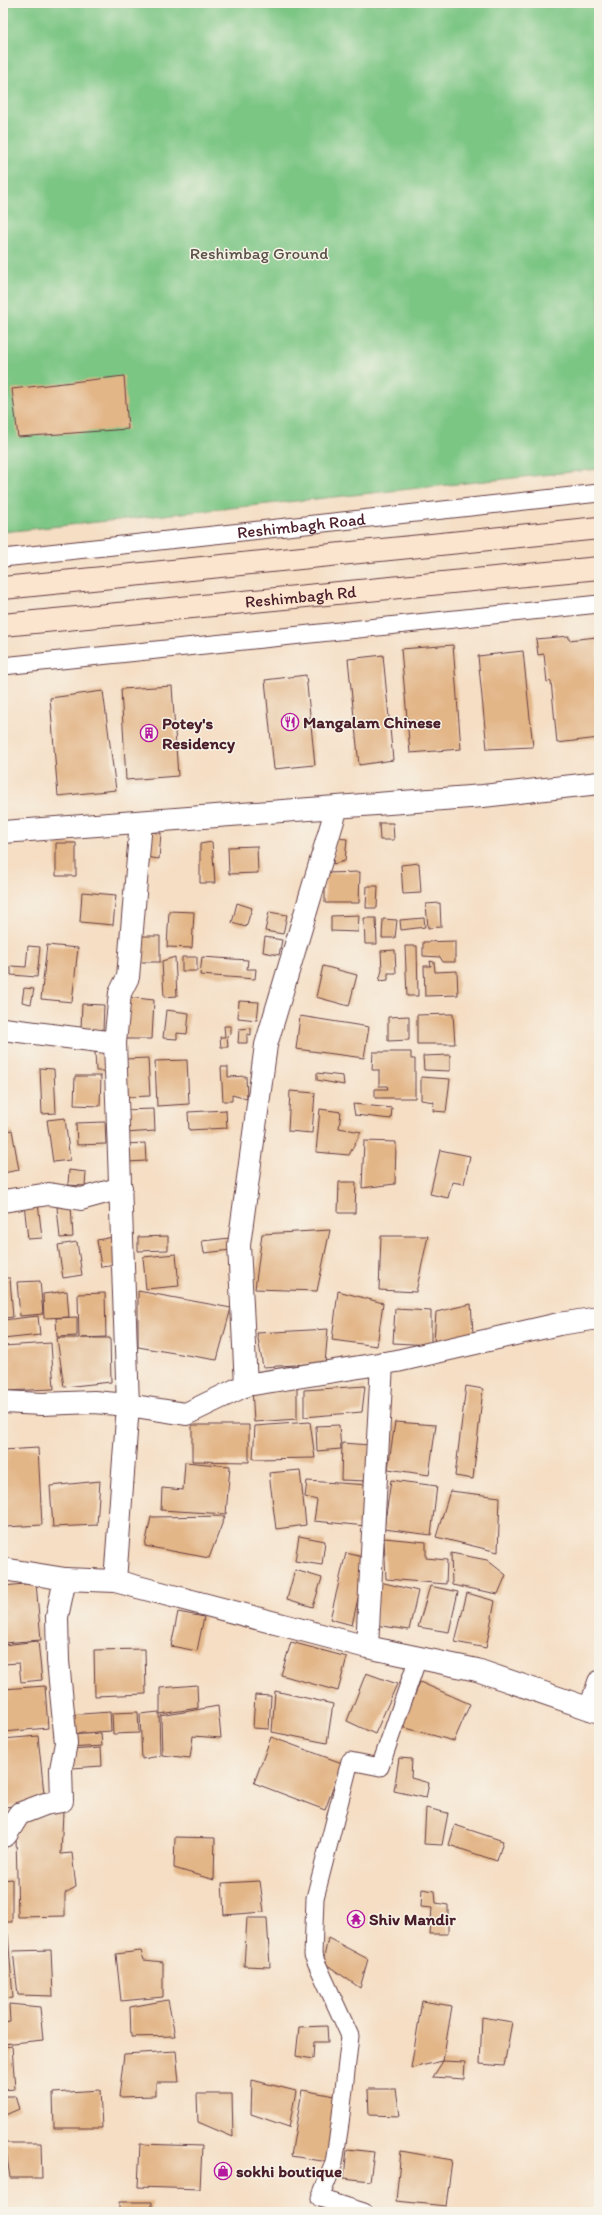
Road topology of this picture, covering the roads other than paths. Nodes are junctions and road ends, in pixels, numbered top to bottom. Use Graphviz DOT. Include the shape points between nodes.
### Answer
graph roads {
  1 [pos="599,493"];
  2 [pos="599,528"];
  3 [pos="3,558"];
  4 [pos="599,568"];
  5 [pos="3,588"];
  6 [pos="599,604"];
  7 [pos="3,625"];
  8 [pos="3,666"];
  9 [pos="599,783"];
  10 [pos="337,807"];
  11 [pos="141,822"];
  12 [pos="3,832"];
  13 [pos="3,1029"];
  14 [pos="115,1043"];
  15 [pos="121,1188"];
  16 [pos="3,1201"];
  17 [pos="599,1318"];
  18 [pos="382,1363"];
  19 [pos="246,1385"];
  20 [pos="3,1402"];
  21 [pos="128,1405"];
  22 [pos="3,1569"];
  23 [pos="65,1579"];
  24 [pos="115,1581"];
  25 [pos="367,1647"];
  26 [pos="418,1658"];
  27 [pos="599,1682"];
  28 [pos="594,1711"];
  29 [pos="3,1836"];
  30 [pos="364,2212"];
  1 -- 3 [label="lane, Reshimbagh Road"];
  2 -- 5 [label="main road"];
  4 -- 7 [label="main road, Reshimbagh Rd"];
  6 -- 8 [label="lane"];
  9 -- 10 [label="street" via="483,796"];
  10 -- 11 [label="street"];
  10 -- 19 [label="street" via="266,1045 239,1245"];
  11 -- 12 [label="street"];
  11 -- 14 [label="street" via="128,977 120,993"];
  13 -- 14 [label="street"];
  14 -- 15 [label="street"];
  15 -- 16 [label="street" via="81,1199 49,1194"];
  15 -- 21 [label="street"];
  17 -- 18 [label="street" via="558,1324"];
  18 -- 19 [label="street"];
  18 -- 25 [label="street"];
  19 -- 21 [label="street" via="186,1414"];
  20 -- 21 [label="street" via="94,1402"];
  21 -- 24 [label="street"];
  22 -- 23 [label="street"];
  23 -- 24 [label="street"];
  23 -- 29 [label="street" via="57,1616 58,1661 66,1743 61,1769 62,1801 45,1804 19,1814"];
  24 -- 25 [label="street"];
  25 -- 26 [label="street"];
  26 -- 28 [label="street" via="477,1670"];
  26 -- 30 [label="lane" via="380,1767 350,1761 315,1898 312,1955 350,2036 334,2163 320,2198"];
  27 -- 28 [label="street"];
}
